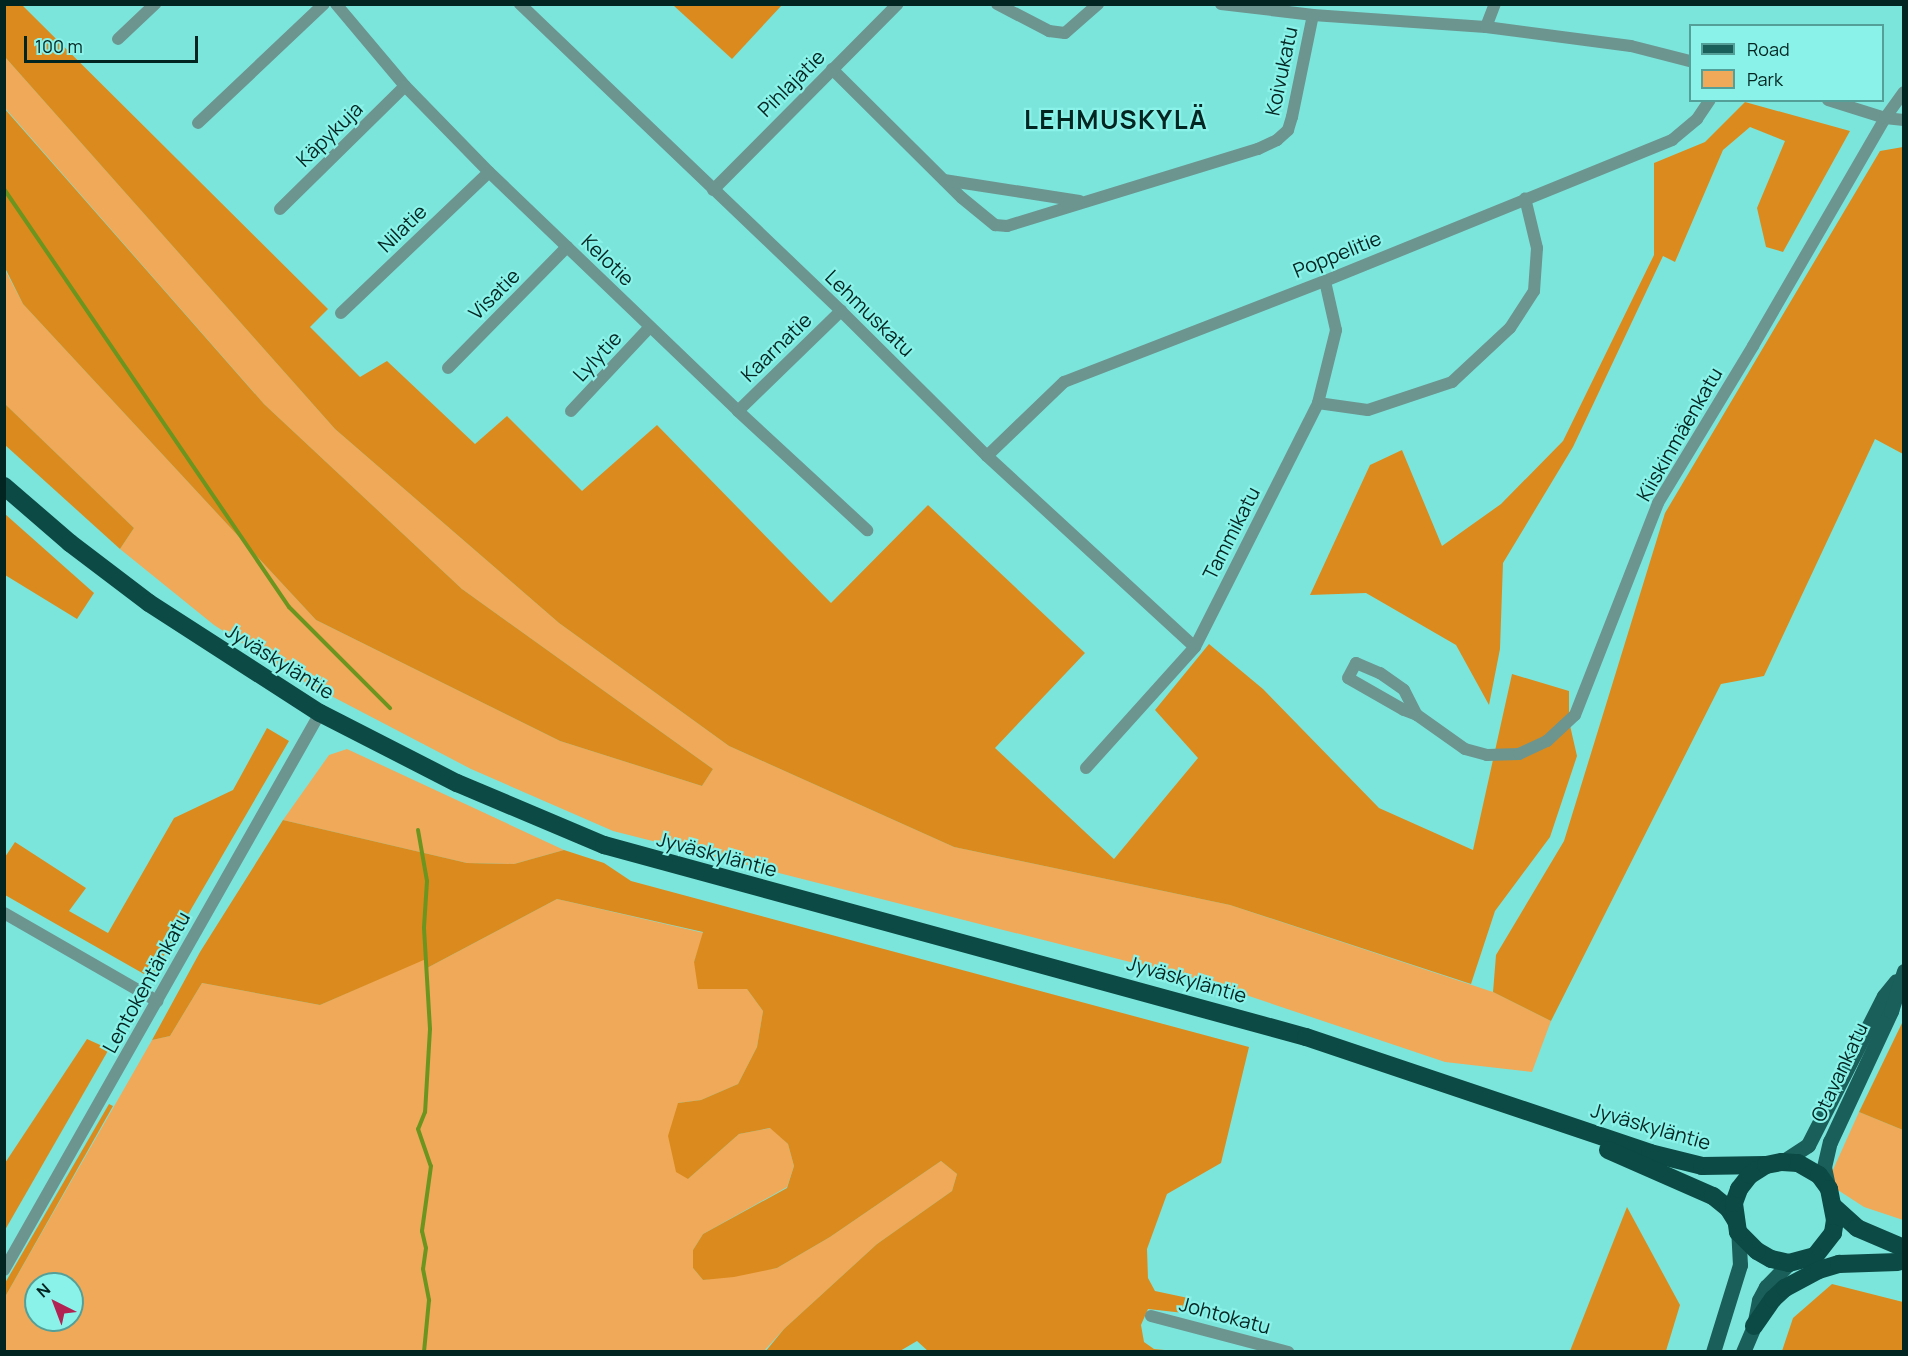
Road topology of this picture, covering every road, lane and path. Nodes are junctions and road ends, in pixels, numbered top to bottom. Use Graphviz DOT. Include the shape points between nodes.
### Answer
graph roads {
  1 [pos="155,4"];
  2 [pos="324,4"];
  3 [pos="336,4"];
  4 [pos="520,4"];
  5 [pos="898,4"];
  6 [pos="997,4"];
  7 [pos="1098,4"];
  8 [pos="1221,4"];
  9 [pos="1495,4"];
  10 [pos="1313,15"];
  11 [pos="1486,27"];
  12 [pos="118,39"];
  13 [pos="1689,61"];
  14 [pos="832,69"];
  15 [pos="405,86"];
  16 [pos="1904,92"];
  17 [pos="1709,102"];
  18 [pos="1834,102"];
  19 [pos="1886,118"];
  20 [pos="1904,120"];
  21 [pos="198,123"];
  22 [pos="489,172"];
  23 [pos="944,180"];
  24 [pos="712,190"];
  25 [pos="1525,198"];
  26 [pos="1081,201"];
  27 [pos="280,209"];
  28 [pos="567,248"];
  29 [pos="1325,281"];
  30 [pos="841,311"];
  31 [pos="341,313"];
  32 [pos="650,327"];
  33 [pos="448,368"];
  34 [pos="1318,403"];
  35 [pos="572,411"];
  36 [pos="738,411"];
  37 [pos="987,456"];
  38 [pos="4,486"];
  39 [pos="867,530"];
  40 [pos="1195,647"];
  41 [pos="320,713"];
  42 [pos="1417,715"];
  43 [pos="1086,768"];
  44 [pos="4,913"];
  45 [pos="1903,973"];
  46 [pos="157,1001"];
  47 [pos="1493,1101"];
  48 [pos="1774,1164"];
  49 [pos="1829,1188"];
  50 [pos="1834,1207"];
  51 [pos="1737,1226"];
  52 [pos="1815,1256"];
  53 [pos="1902,1258"];
  54 [pos="1789,1263"];
  55 [pos="4,1270"];
  56 [pos="1151,1316"];
  57 [pos="1754,1326"];
  58 [pos="1288,1352"];
  59 [pos="1713,1352"];
  60 [pos="1743,1352"];
  1 -- 12 [label="street"];
  2 -- 21 [label="street"];
  3 -- 15 [label="street, Kelotie"];
  4 -- 24 [label="street, Lehmuskatu"];
  5 -- 14 [label="street, Pihlajatie"];
  6 -- 7 [label="street" via="1049,31 1065,33"];
  8 -- 10 [label="street"];
  9 -- 11 [label="street"];
  10 -- 11 [label="street"];
  10 -- 26 [label="street, Koivukatu" via="1292,117 1288,130 1277,140"];
  11 -- 13 [label="street" via="1630,46"];
  14 -- 23 [label="street, Koivukatu"];
  14 -- 24 [label="street, Pihlajatie"];
  15 -- 22 [label="street, Kelotie"];
  15 -- 27 [label="street, Käpykuja"];
  16 -- 19 [label="street, Kiiskinmäenkatu"];
  17 -- 25 [label="street, Poppelitie" via="1697,119 1672,140"];
  18 -- 19 [label="street"];
  19 -- 20 [label="street"];
  19 -- 42 [label="street, Kiiskinmäenkatu" via="1658,502 1575,715 1547,741 1519,754 1487,755 1465,749"];
  22 -- 28 [label="street, Kelotie"];
  22 -- 31 [label="street, Nilatie"];
  23 -- 26 [label="street, Koivukatu"];
  23 -- 26 [label="street, Koivukatu" via="995,225 1007,226"];
  24 -- 30 [label="street, Lehmuskatu"];
  25 -- 29 [label="street, Poppelitie"];
  25 -- 34 [label="street" via="1537,248 1534,291 1510,328 1452,382 1368,410"];
  28 -- 32 [label="street, Kelotie"];
  28 -- 33 [label="street, Visatie"];
  29 -- 34 [label="street, Tammikatu" via="1336,330"];
  29 -- 37 [label="street, Poppelitie" via="1064,382"];
  30 -- 36 [label="street, Kaarnatie"];
  30 -- 37 [label="street, Lehmuskatu"];
  32 -- 35 [label="street, Lylytie"];
  32 -- 36 [label="street, Kelotie"];
  34 -- 40 [label="street, Tammikatu"];
  36 -- 39 [label="street, Kelotie"];
  37 -- 40 [label="street, Lehmuskatu"];
  38 -- 41 [label="highway, Jyväskyläntie" via="149,603"];
  40 -- 43 [label="street, Tammikatu"];
  41 -- 46 [label="street, Lentokentänkatu"];
  41 -- 47 [label="highway, Jyväskyläntie" via="457,783 604,845 1306,1036"];
  42 -- 42 [label="street, Kiiskinmäenkatu" via="1348,678 1356,663 1380,673 1404,690"];
  44 -- 46 [label="street"];
  45 -- 48 [label="main road, Otavankatu" via="1884,996 1808,1145"];
  45 -- 49 [label="main road, Otavankatu" via="1891,1011 1830,1142 1824,1167"];
  46 -- 55 [label="street, Lentokentänkatu"];
  47 -- 48 [label="highway, Jyväskyläntie" via="1650,1153 1702,1166"];
  47 -- 51 [label="highway, Jyväskyläntie" via="1690,1184 1721,1201"];
  48 -- 49 [label="highway" via="1798,1163 1809,1168"];
  48 -- 51 [label="highway" via="1750,1175 1739,1190 1734,1203"];
  49 -- 50 [label="highway"];
  50 -- 52 [label="highway" via="1833,1233"];
  50 -- 53 [label="highway"];
  51 -- 54 [label="highway" via="1757,1251"];
  51 -- 59 [label="main road" via="1740,1265"];
  52 -- 53 [label="highway" via="1862,1253"];
  52 -- 54 [label="highway"];
  53 -- 57 [label="highway" via="1839,1264 1819,1270 1785,1288"];
  54 -- 57 [label="main road" via="1766,1287 1755,1311"];
  56 -- 58 [label="street, Johtokatu"];
  57 -- 60 [label="main road"];
}
